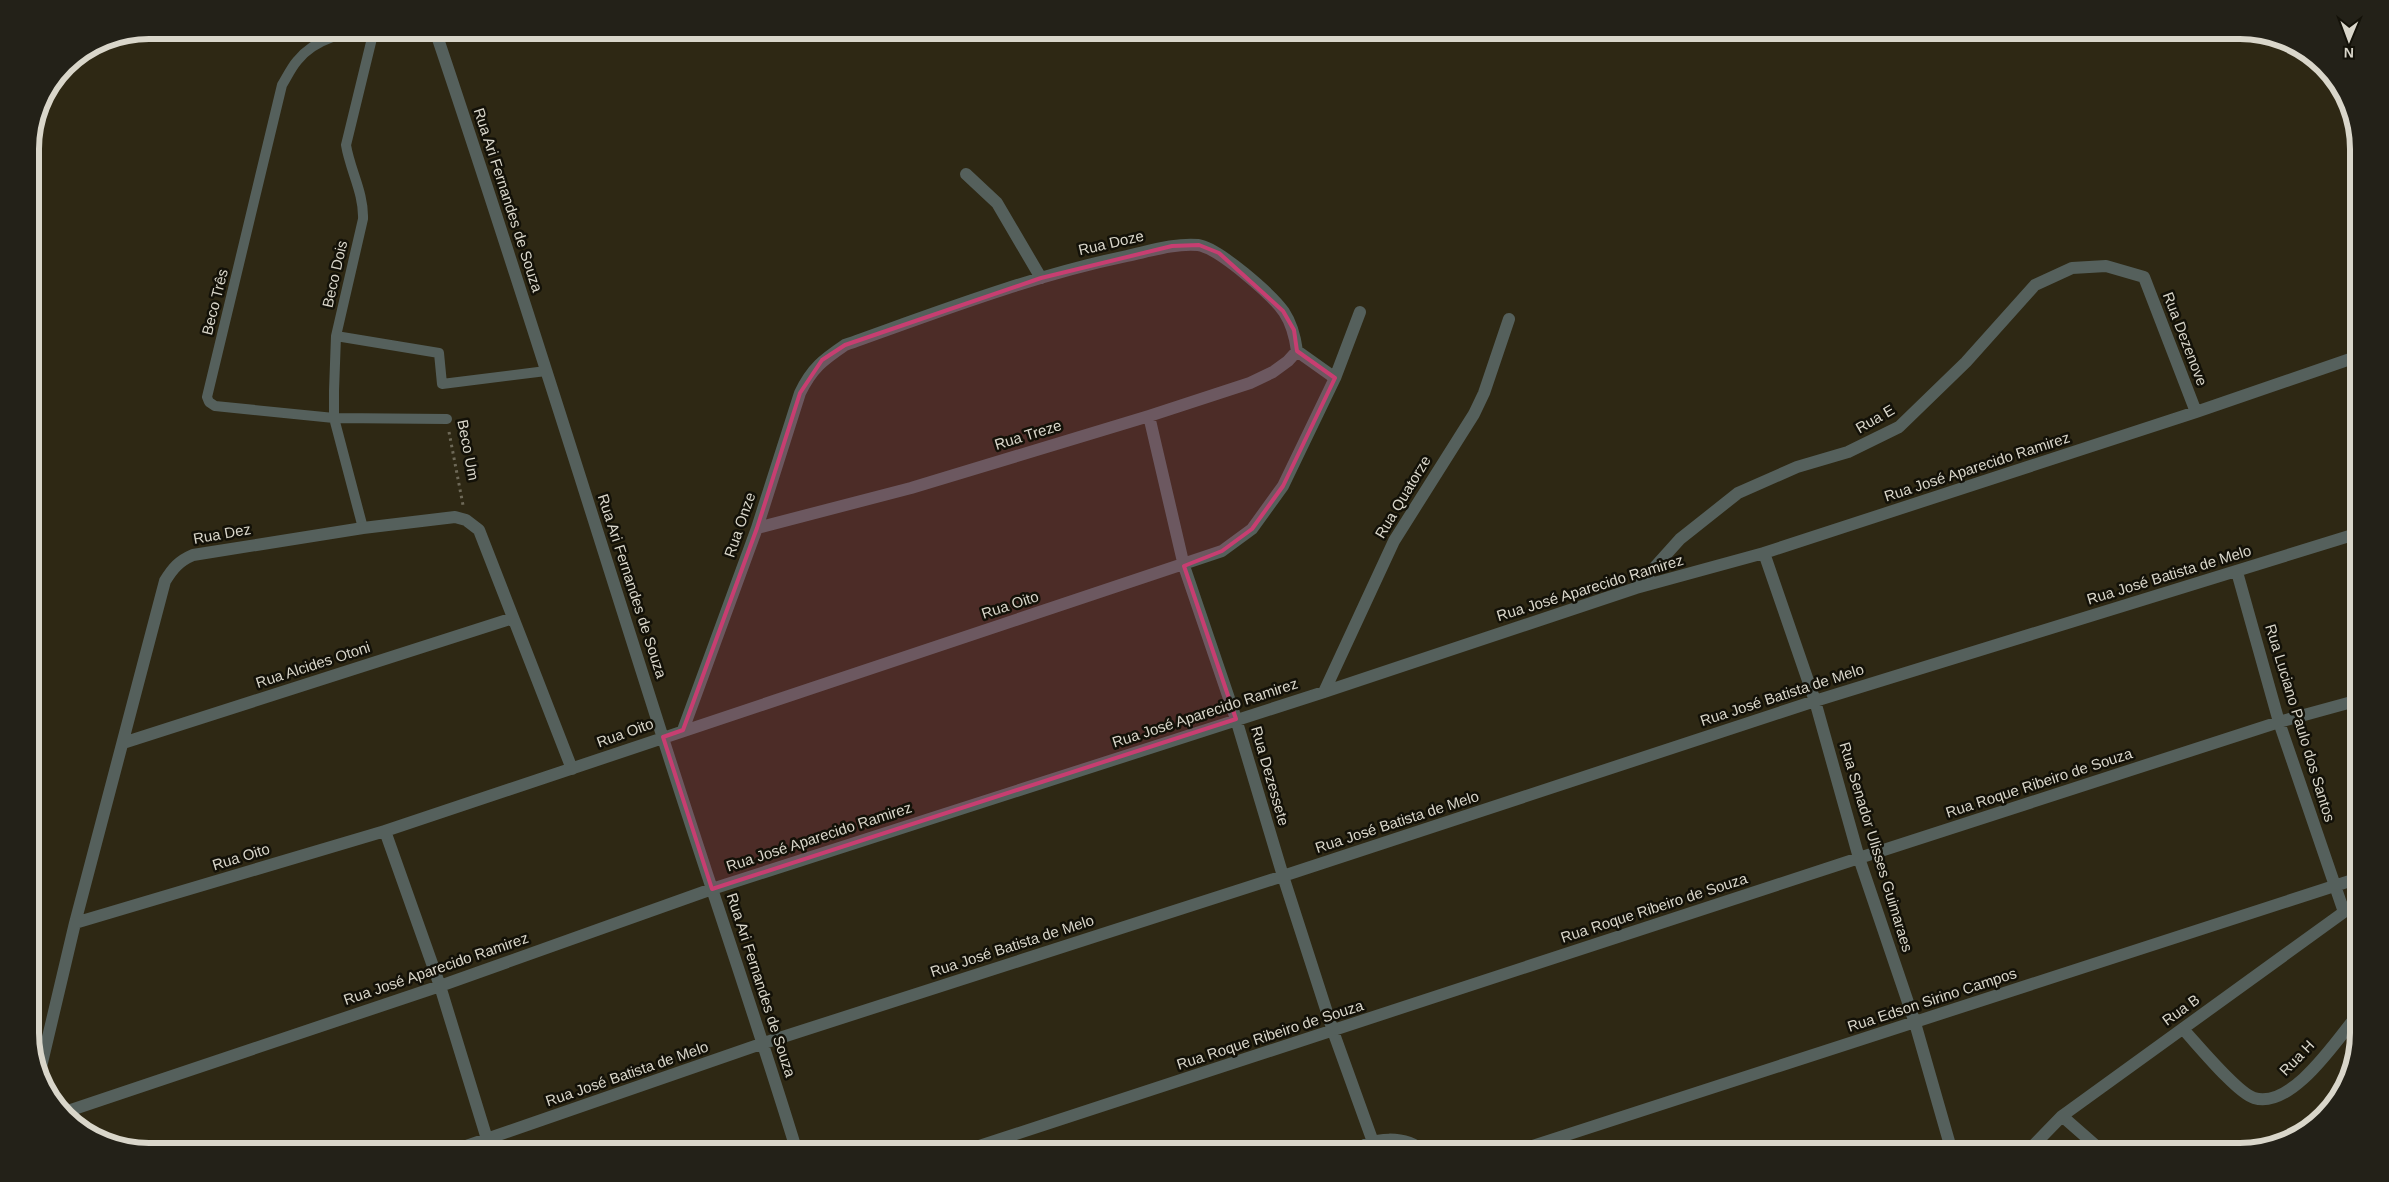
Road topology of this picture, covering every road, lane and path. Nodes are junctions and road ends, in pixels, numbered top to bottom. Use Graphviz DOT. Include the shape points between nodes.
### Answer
graph roads {
  1 [pos="326,39"];
  2 [pos="371,39"];
  3 [pos="438,39"];
  4 [pos="966,174"];
  5 [pos="2144,277"];
  6 [pos="1041,278"];
  7 [pos="1360,312"];
  8 [pos="1509,319"];
  9 [pos="336,336"];
  10 [pos="846,345"];
  11 [pos="1297,351"];
  12 [pos="2350,359"];
  13 [pos="546,371"];
  14 [pos="1334,378"];
  15 [pos="2196,412"];
  16 [pos="1149,416"];
  17 [pos="334,418"];
  18 [pos="447,419"];
  19 [pos="466,520"];
  20 [pos="363,528"];
  21 [pos="757,528"];
  22 [pos="2350,536"];
  23 [pos="1764,553"];
  24 [pos="1184,566"];
  25 [pos="2237,572"];
  26 [pos="1636,588"];
  27 [pos="513,618"];
  28 [pos="1324,692"];
  29 [pos="1814,701"];
  30 [pos="2350,703"];
  31 [pos="1236,719"];
  32 [pos="2280,722"];
  33 [pos="683,730"];
  34 [pos="663,737"];
  35 [pos="123,743"];
  36 [pos="572,770"];
  37 [pos="385,831"];
  38 [pos="1859,858"];
  39 [pos="1283,876"];
  40 [pos="2350,881"];
  41 [pos="2335,885"];
  42 [pos="712,889"];
  43 [pos="2350,907"];
  44 [pos="2344,912"];
  45 [pos="75,923"];
  46 [pos="440,986"];
  47 [pos="1915,1023"];
  48 [pos="2350,1023"];
  49 [pos="2183,1029"];
  50 [pos="1334,1032"];
  51 [pos="764,1043"];
  52 [pos="43,1059"];
  53 [pos="70,1110"];
  54 [pos="2062,1116"];
  55 [pos="1372,1142"];
  56 [pos="488,1143"];
  57 [pos="497,1143"];
  58 [pos="794,1143"];
  59 [pos="989,1143"];
  60 [pos="1408,1143"];
  61 [pos="1542,1143"];
  62 [pos="1949,1143"];
  63 [pos="2036,1143"];
  64 [pos="2093,1143"];
  1 -- 17 [label="lane, Beco Três" via="296,61 282,85 207,397 215,406"];
  2 -- 9 [label="lane, Beco Dois" via="346,145 364,204 364,219"];
  3 -- 13 [label="street, Rua Ari Fernandes de Souza"];
  4 -- 6 [label="street" via="997,203"];
  5 -- 15 [label="street, Rua Dezenove"];
  5 -- 26 [label="street, Rua E" via="2106,266 2072,268 2035,285 1966,362 1899,426 1848,452 1797,467 1738,493 1680,539"];
  6 -- 10 [label="street, Rua Doze"];
  6 -- 11 [label="street, Rua Doze" via="1172,246 1199,245 1219,253 1241,270 1283,311 1294,330"];
  7 -- 14 [label="street"];
  8 -- 28 [label="street, Rua Quatorze" via="1474,414 1394,540"];
  9 -- 13 [label="lane" via="438,353 442,384"];
  9 -- 17 [label="lane, Beco Dois"];
  10 -- 21 [label="street, Rua Onze" via="822,360 800,394"];
  11 -- 14 [label="street"];
  11 -- 16 [label="street, Rua Treze" via="1273,372 1250,383"];
  12 -- 15 [label="street, Rua José Aparecido Ramirez"];
  13 -- 34 [label="street, Rua Ari Fernandes de Souza"];
  14 -- 24 [label="street" via="1283,486 1252,529 1222,551"];
  15 -- 23 [label="street, Rua José Aparecido Ramirez"];
  16 -- 21 [label="street, Rua Treze" via="911,488"];
  16 -- 24 [label="street, Rua Dezessete"];
  17 -- 18 [label="lane, Beco Três"];
  17 -- 20 [label="lane, Beco Dois"];
  18 -- 19 [label="path, Beco Um"];
  19 -- 20 [label="street, Rua Dez" via="456,517"];
  19 -- 27 [label="street" via="479,530"];
  20 -- 35 [label="street, Rua Dez" via="193,554 182,560 165,581"];
  21 -- 33 [label="street, Rua Onze"];
  22 -- 25 [label="street, Rua José Batista de Melo"];
  23 -- 26 [label="street, Rua José Aparecido Ramirez"];
  23 -- 29 [label="street, Rua Senador Ulisses Guimaraes"];
  24 -- 31 [label="street, Rua Dezessete"];
  24 -- 33 [label="street, Rua Oito"];
  25 -- 29 [label="street, Rua José Batista de Melo"];
  25 -- 32 [label="street, Rua Luciano Paulo dos Santos"];
  26 -- 28 [label="street, Rua José Aparecido Ramirez"];
  27 -- 35 [label="street, Rua Alcides Otoni"];
  27 -- 36 [label="street"];
  28 -- 31 [label="street, Rua José Aparecido Ramirez"];
  29 -- 38 [label="street, Rua Senador Ulisses Guimaraes"];
  29 -- 39 [label="street, Rua José Batista de Melo"];
  30 -- 32 [label="street, Rua Roque Ribeiro de Souza"];
  31 -- 39 [label="street, Rua Dezessete"];
  31 -- 42 [label="street, Rua José Aparecido Ramirez"];
  32 -- 38 [label="street, Rua Roque Ribeiro de Souza"];
  32 -- 41 [label="street, Rua Luciano Paulo dos Santos"];
  33 -- 34 [label="street, Rua Oito"];
  34 -- 36 [label="street, Rua Oito"];
  34 -- 42 [label="street, Rua Ari Fernandes de Souza"];
  35 -- 45 [label="street, Rua Dez"];
  36 -- 37 [label="street, Rua Oito"];
  37 -- 45 [label="street, Rua Oito"];
  37 -- 46 [label="street"];
  38 -- 47 [label="street, Rua Senador Ulisses Guimaraes"];
  38 -- 50 [label="street, Rua Roque Ribeiro de Souza"];
  39 -- 50 [label="street, Rua Dezessete"];
  39 -- 51 [label="street, Rua José Batista de Melo"];
  40 -- 41 [label="street, Rua Edson Sirino Campos"];
  41 -- 44 [label="street, Rua Luciano Paulo dos Santos"];
  41 -- 47 [label="street, Rua Edson Sirino Campos"];
  42 -- 46 [label="street, Rua José Aparecido Ramirez"];
  42 -- 51 [label="street, Rua Ari Fernandes de Souza"];
  43 -- 44 [label="street, Rua B"];
  44 -- 49 [label="street, Rua B"];
  45 -- 52 [label="street, Rua Dez"];
  46 -- 53 [label="street, Rua José Aparecido Ramirez"];
  46 -- 56 [label="street"];
  47 -- 61 [label="street, Rua Edson Sirino Campos"];
  47 -- 62 [label="street, Rua Senador Ulisses Guimaraes"];
  48 -- 49 [label="street, Rua H" via="2294,1088 2272,1099 2254,1098 2238,1088"];
  49 -- 54 [label="street, Rua B"];
  50 -- 55 [label="street, Rua Dezessete"];
  50 -- 59 [label="street, Rua Roque Ribeiro de Souza"];
  51 -- 57 [label="street, Rua José Batista de Melo"];
  51 -- 58 [label="street, Rua Ari Fernandes de Souza"];
  54 -- 63 [label="street, Rua B"];
  54 -- 64 [label="street"];
  55 -- 60 [label="street" via="1390,1139"];
}
